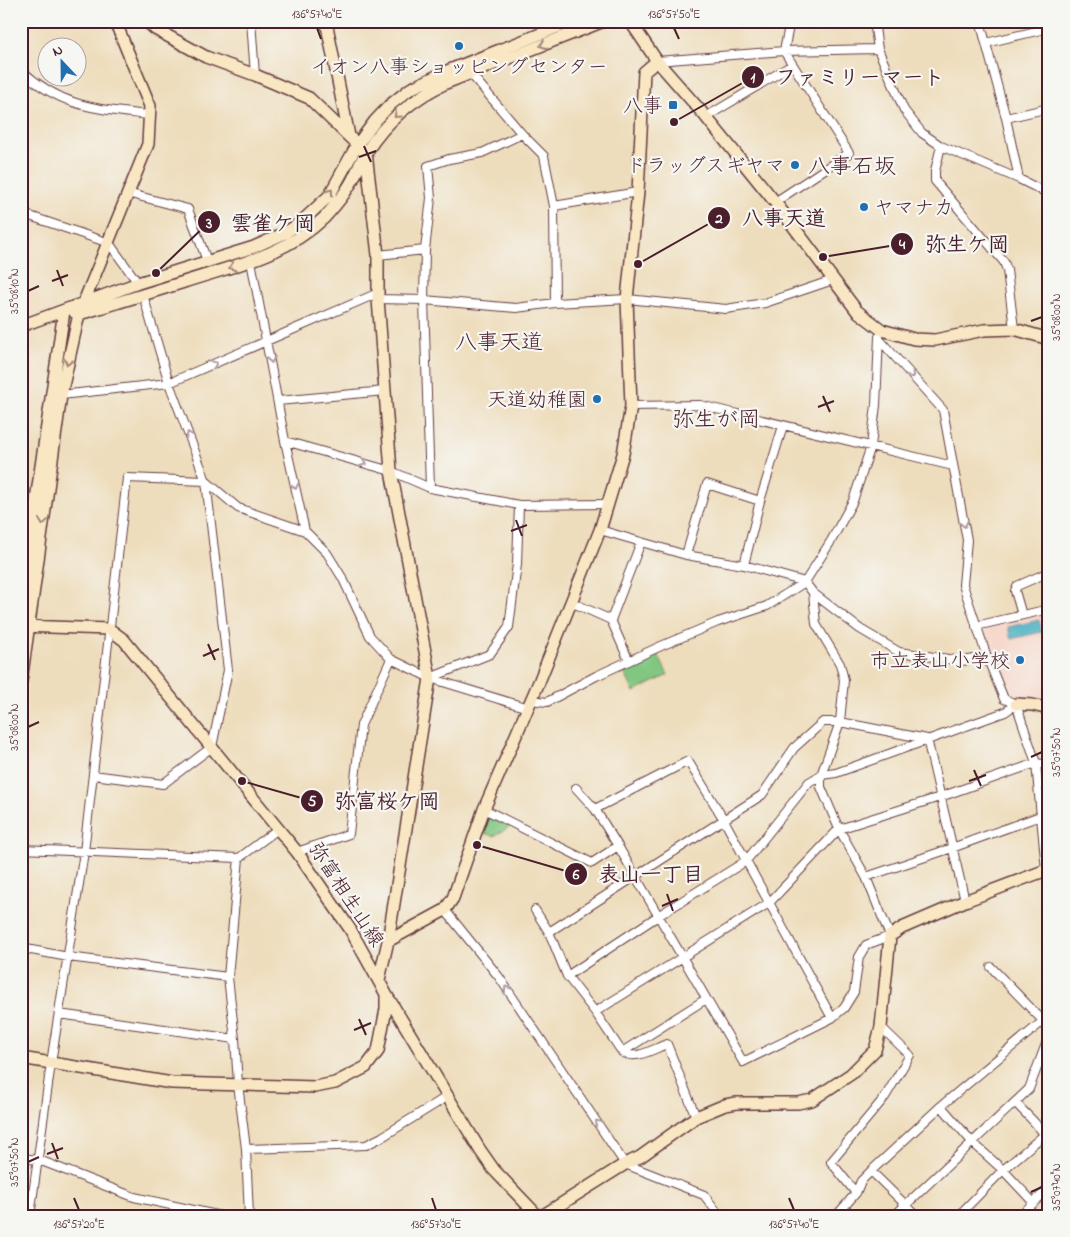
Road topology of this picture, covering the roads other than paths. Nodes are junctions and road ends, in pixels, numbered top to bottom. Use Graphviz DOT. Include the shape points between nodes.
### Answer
graph roads {
  1 [pos="115,21"];
  2 [pos="251,21"];
  3 [pos="326,21"];
  4 [pos="573,21"];
  5 [pos="604,21"];
  6 [pos="630,21"];
  7 [pos="790,21"];
  8 [pos="874,21"];
  9 [pos="980,21"];
  10 [pos="153,24"];
  11 [pos="1049,28"];
  12 [pos="986,43"];
  13 [pos="878,48"];
  14 [pos="784,51"];
  15 [pos="657,61"];
  16 [pos="792,65"];
  17 [pos="22,71"];
  18 [pos="470,73"];
  19 [pos="255,75"];
  20 [pos="21,81"];
  21 [pos="1049,108"];
  22 [pos="149,114"];
  23 [pos="706,117"];
  24 [pos="1006,118"];
  25 [pos="522,134"];
  26 [pos="349,136"];
  27 [pos="941,146"];
  28 [pos="361,149"];
  29 [pos="1019,179"];
  30 [pos="638,192"];
  31 [pos="127,193"];
  32 [pos="1049,196"];
  33 [pos="775,202"];
  34 [pos="554,206"];
  35 [pos="21,213"];
  36 [pos="109,243"];
  37 [pos="425,250"];
  38 [pos="378,256"];
  39 [pos="207,261"];
  40 [pos="251,261"];
  41 [pos="832,280"];
  42 [pos="138,283"];
  43 [pos="143,295"];
  44 [pos="378,296"];
  45 [pos="627,299"];
  46 [pos="424,300"];
  47 [pos="555,303"];
  48 [pos="80,309"];
  49 [pos="64,311"];
  50 [pos="21,326"];
  51 [pos="1014,329"];
  52 [pos="880,334"];
  53 [pos="1049,339"];
  54 [pos="267,341"];
  55 [pos="169,383"];
  56 [pos="385,391"];
  57 [pos="61,395"];
  58 [pos="278,401"];
  59 [pos="631,406"];
  60 [pos="783,426"];
  61 [pos="285,440"];
  62 [pos="871,446"];
  63 [pos="953,466"];
  64 [pos="391,471"];
  65 [pos="206,481"];
  66 [pos="430,488"];
  67 [pos="760,501"];
  68 [pos="608,504"];
  69 [pos="519,505"];
  70 [pos="600,530"];
  71 [pos="305,531"];
  72 [pos="641,542"];
  73 [pos="686,556"];
  74 [pos="744,565"];
  75 [pos="1049,572"];
  76 [pos="805,582"];
  77 [pos="813,593"];
  78 [pos="21,601"];
  79 [pos="571,602"];
  80 [pos="1049,609"];
  81 [pos="1022,615"];
  82 [pos="610,620"];
  83 [pos="25,626"];
  84 [pos="976,626"];
  85 [pos="109,629"];
  86 [pos="987,657"];
  87 [pos="391,659"];
  88 [pos="628,661"];
  89 [pos="430,678"];
  90 [pos="21,681"];
  91 [pos="529,704"];
  92 [pos="1016,704"];
  93 [pos="1049,709"];
  94 [pos="840,722"];
  95 [pos="927,739"];
  96 [pos="212,747"];
  97 [pos="1036,763"];
  98 [pos="1049,765"];
  99 [pos="93,775"];
  100 [pos="821,775"];
  101 [pos="576,788"];
  102 [pos="941,797"];
  103 [pos="484,809"];
  104 [pos="594,809"];
  105 [pos="1040,816"];
  106 [pos="724,820"];
  107 [pos="278,829"];
  108 [pos="839,829"];
  109 [pos="618,846"];
  110 [pos="952,848"];
  111 [pos="21,849"];
  112 [pos="84,852"];
  113 [pos="297,852"];
  114 [pos="239,858"];
  115 [pos="746,861"];
  116 [pos="1047,869"];
  117 [pos="635,876"];
  118 [pos="866,876"];
  119 [pos="965,901"];
  120 [pos="769,903"];
  121 [pos="445,910"];
  122 [pos="535,910"];
  123 [pos="658,916"];
  124 [pos="549,932"];
  125 [pos="890,936"];
  126 [pos="388,941"];
  127 [pos="21,948"];
  128 [pos="68,957"];
  129 [pos="682,958"];
  130 [pos="991,967"];
  131 [pos="567,976"];
  132 [pos="228,977"];
  133 [pos="379,980"];
  134 [pos="386,994"];
  135 [pos="706,998"];
  136 [pos="595,1012"];
  137 [pos="59,1014"];
  138 [pos="832,1018"];
  139 [pos="1047,1022"];
  140 [pos="881,1027"];
  141 [pos="1049,1036"];
  142 [pos="235,1038"];
  143 [pos="622,1052"];
  144 [pos="21,1058"];
  145 [pos="51,1063"];
  146 [pos="238,1084"];
  147 [pos="448,1096"];
  148 [pos="1015,1102"];
  149 [pos="941,1106"];
  150 [pos="696,1118"];
  151 [pos="1047,1138"];
  152 [pos="972,1142"];
  153 [pos="246,1149"];
  154 [pos="21,1158"];
  155 [pos="38,1160"];
  156 [pos="625,1164"];
  157 [pos="1003,1170"];
  158 [pos="871,1171"];
  159 [pos="1049,1188"];
  160 [pos="856,1193"];
  161 [pos="1032,1202"];
  162 [pos="906,1205"];
  163 [pos="30,1216"];
  164 [pos="221,1216"];
  165 [pos="249,1216"];
  166 [pos="538,1216"];
  167 [pos="542,1216"];
  168 [pos="720,1216"];
  169 [pos="836,1216"];
  170 [pos="894,1216"];
  171 [pos="917,1216"];
  172 [pos="958,1216"];
  173 [pos="1020,1216"];
  1 -- 22 [label="street" via="150,106"];
  2 -- 19 [label="street"];
  3 -- 26 [label="street"];
  4 -- 28 [label="street" via="410,89 375,121"];
  5 -- 18 [label="street, one-way"];
  6 -- 15 [label="street"];
  7 -- 14 [label="street"];
  8 -- 13 [label="street"];
  9 -- 12 [label="street"];
  10 -- 19 [label="street" via="206,57"];
  11 -- 12 [label="street"];
  12 -- 24 [label="street"];
  13 -- 14 [label="street"];
  13 -- 27 [label="street" via="904,110 922,133"];
  14 -- 15 [label="street"];
  14 -- 16 [label="street"];
  15 -- 23 [label="street"];
  15 -- 30 [label="street" via="644,72"];
  16 -- 23 [label="street"];
  16 -- 33 [label="street" via="849,153"];
  17 -- 20 [label="street"];
  17 -- 22 [label="street" via="56,96 92,108"];
  18 -- 25 [label="street"];
  18 -- 28 [label="street, one-way" via="428,91"];
  19 -- 26 [label="street" via="309,98"];
  21 -- 24 [label="street"];
  22 -- 31 [label="street" via="148,144"];
  23 -- 33 [label="street"];
  24 -- 29 [label="street"];
  25 -- 34 [label="street" via="544,156"];
  25 -- 37 [label="street" via="482,153 428,166 430,198"];
  26 -- 28 [label="street"];
  27 -- 29 [label="street"];
  27 -- 51 [label="street" via="934,172 935,181 1004,262"];
  28 -- 38 [label="street"];
  39 -- 28 [label="street, one-way" via="254,246 300,223 330,196"];
  28 -- 40 [label="street" via="355,177 323,218 288,245"];
  29 -- 32 [label="street"];
  30 -- 34 [label="street"];
  30 -- 45 [label="street"];
  31 -- 36 [label="street"];
  31 -- 39 [label="street" via="188,209"];
  33 -- 41 [label="street"];
  34 -- 47 [label="street"];
  35 -- 36 [label="street"];
  36 -- 42 [label="street"];
  36 -- 48 [label="street"];
  37 -- 38 [label="street"];
  37 -- 46 [label="street"];
  38 -- 44 [label="street"];
  39 -- 42 [label="street"];
  40 -- 43 [label="street, one-way"];
  40 -- 54 [label="street"];
  41 -- 45 [label="street" via="765,303 726,309"];
  41 -- 52 [label="street"];
  42 -- 48 [label="street"];
  43 -- 48 [label="street"];
  43 -- 55 [label="street"];
  44 -- 46 [label="street"];
  44 -- 54 [label="street"];
  44 -- 56 [label="street"];
  45 -- 47 [label="street"];
  45 -- 59 [label="street"];
  46 -- 47 [label="street" via="516,308"];
  46 -- 66 [label="street"];
  48 -- 49 [label="street"];
  48 -- 57 [label="street, one-way"];
  49 -- 50 [label="street"];
  49 -- 78 [label="street"];
  51 -- 52 [label="street" via="984,330 935,340"];
  51 -- 53 [label="street"];
  52 -- 62 [label="street"];
  52 -- 63 [label="street, one-way" via="943,410"];
  55 -- 54 [label="street, one-way"];
  54 -- 58 [label="street, one-way"];
  55 -- 57 [label="street"];
  65 -- 55 [label="street, one-way"];
  56 -- 58 [label="street"];
  56 -- 64 [label="street"];
  57 -- 83 [label="street, one-way"];
  58 -- 61 [label="street"];
  59 -- 60 [label="street" via="700,405"];
  59 -- 68 [label="street" via="624,454"];
  60 -- 62 [label="street"];
  60 -- 67 [label="street"];
  61 -- 64 [label="street, one-way"];
  61 -- 71 [label="street, one-way"];
  62 -- 63 [label="street"];
  62 -- 76 [label="street" via="853,501"];
  63 -- 84 [label="street, one-way" via="967,540 963,586"];
  64 -- 66 [label="street"];
  64 -- 89 [label="street"];
  65 -- 71 [label="street" via="238,508"];
  65 -- 85 [label="street" via="126,478"];
  65 -- 96 [label="street" via="228,670"];
  66 -- 69 [label="street"];
  67 -- 73 [label="street" via="707,484"];
  67 -- 74 [label="street"];
  68 -- 69 [label="street"];
  68 -- 70 [label="street"];
  69 -- 89 [label="street" via="517,564 509,627 490,654"];
  70 -- 72 [label="street"];
  70 -- 79 [label="street"];
  71 -- 87 [label="street" via="327,553 370,636"];
  72 -- 73 [label="street"];
  72 -- 82 [label="street"];
  73 -- 74 [label="street"];
  74 -- 76 [label="street"];
  75 -- 81 [label="street" via="1017,586 1015,591"];
  76 -- 77 [label="street"];
  76 -- 88 [label="street" via="767,606 718,622"];
  77 -- 86 [label="street" via="860,629 899,652 962,661"];
  77 -- 94 [label="street" via="816,624 840,664 844,680"];
  79 -- 82 [label="street"];
  79 -- 91 [label="street"];
  80 -- 81 [label="street"];
  81 -- 84 [label="street"];
  82 -- 88 [label="street"];
  83 -- 85 [label="street"];
  83 -- 90 [label="street"];
  84 -- 86 [label="street"];
  85 -- 96 [label="street, 弥富相生山線" via="124,640"];
  85 -- 99 [label="street"];
  86 -- 92 [label="street" via="1004,699"];
  87 -- 89 [label="street"];
  87 -- 113 [label="street" via="361,725 349,834"];
  88 -- 91 [label="street" via="547,702"];
  89 -- 91 [label="street"];
  89 -- 126 [label="street"];
  91 -- 103 [label="street"];
  92 -- 93 [label="street"];
  92 -- 95 [label="street" via="1005,712"];
  92 -- 97 [label="street"];
  94 -- 95 [label="street"];
  94 -- 100 [label="street"];
  94 -- 106 [label="street" via="823,722 812,731 794,748 762,795"];
  95 -- 100 [label="street" via="836,773"];
  95 -- 102 [label="street"];
  96 -- 99 [label="street" via="163,784"];
  96 -- 107 [label="street, 弥富相生山線"];
  97 -- 98 [label="street"];
  97 -- 102 [label="street"];
  97 -- 105 [label="street"];
  99 -- 112 [label="street"];
  100 -- 108 [label="street" via="820,787"];
  100 -- 115 [label="street" via="810,782"];
  101 -- 104 [label="street"];
  102 -- 108 [label="street"];
  102 -- 110 [label="street"];
  103 -- 109 [label="street" via="592,863"];
  103 -- 121 [label="street" via="454,898"];
  104 -- 106 [label="street" via="688,761"];
  104 -- 109 [label="street"];
  105 -- 110 [label="street"];
  105 -- 116 [label="street"];
  106 -- 115 [label="street"];
  106 -- 117 [label="street"];
  107 -- 113 [label="street, 弥富相生山線"];
  107 -- 114 [label="street"];
  108 -- 118 [label="street"];
  108 -- 120 [label="street"];
  109 -- 117 [label="street"];
  110 -- 118 [label="street"];
  110 -- 119 [label="street"];
  111 -- 112 [label="street"];
  112 -- 114 [label="street"];
  112 -- 128 [label="street"];
  113 -- 133 [label="street, 弥富相生山線" via="350,929"];
  114 -- 132 [label="street"];
  115 -- 120 [label="street"];
  115 -- 123 [label="street"];
  116 -- 119 [label="street"];
  117 -- 123 [label="street"];
  117 -- 124 [label="street"];
  118 -- 125 [label="street"];
  119 -- 125 [label="street"];
  120 -- 129 [label="street"];
  120 -- 138 [label="street"];
  121 -- 126 [label="street"];
  156 -- 121 [label="street, one-way" via="499,977"];
  122 -- 124 [label="street"];
  123 -- 129 [label="street"];
  123 -- 131 [label="street"];
  124 -- 131 [label="street"];
  125 -- 138 [label="street" via="866,945 859,957 854,992 844,1008"];
  125 -- 140 [label="street"];
  126 -- 133 [label="street"];
  127 -- 128 [label="street"];
  128 -- 132 [label="street"];
  128 -- 137 [label="street"];
  129 -- 135 [label="street"];
  129 -- 136 [label="street"];
  130 -- 139 [label="street"];
  131 -- 136 [label="street"];
  132 -- 142 [label="street"];
  133 -- 134 [label="street, 弥富相生山線"];
  134 -- 146 [label="street" via="378,1051 366,1067 353,1075 315,1087"];
  134 -- 147 [label="street, 弥富相生山線"];
  135 -- 138 [label="street" via="743,1062"];
  135 -- 143 [label="street"];
  136 -- 143 [label="street"];
  137 -- 142 [label="street"];
  137 -- 145 [label="street"];
  139 -- 149 [label="street"];
  140 -- 150 [label="street" via="875,1050 851,1074 812,1100 737,1104"];
  140 -- 160 [label="street" via="910,1055 885,1097 831,1162"];
  141 -- 148 [label="street" via="1029,1089"];
  142 -- 146 [label="street"];
  143 -- 150 [label="street" via="635,1056 667,1044"];
  144 -- 145 [label="street"];
  145 -- 146 [label="street" via="172,1083"];
  145 -- 155 [label="street"];
  146 -- 153 [label="street"];
  147 -- 153 [label="street" via="366,1145"];
  147 -- 166 [label="street, 弥富相生山線" via="494,1170"];
  148 -- 151 [label="street" via="1038,1123"];
  148 -- 152 [label="street"];
  149 -- 152 [label="street"];
  149 -- 158 [label="street"];
  150 -- 156 [label="street"];
  151 -- 157 [label="street"];
  152 -- 157 [label="street"];
  152 -- 162 [label="street"];
  153 -- 165 [label="street"];
  154 -- 155 [label="street"];
  155 -- 163 [label="street"];
  155 -- 164 [label="street" via="134,1197"];
  156 -- 167 [label="street"];
  156 -- 168 [label="street" via="704,1195"];
  157 -- 161 [label="street"];
  157 -- 172 [label="street"];
  158 -- 160 [label="street" via="861,1181"];
  158 -- 162 [label="street"];
  159 -- 161 [label="street"];
  160 -- 169 [label="street"];
  161 -- 173 [label="street"];
  162 -- 170 [label="street"];
  162 -- 171 [label="street"];
}
